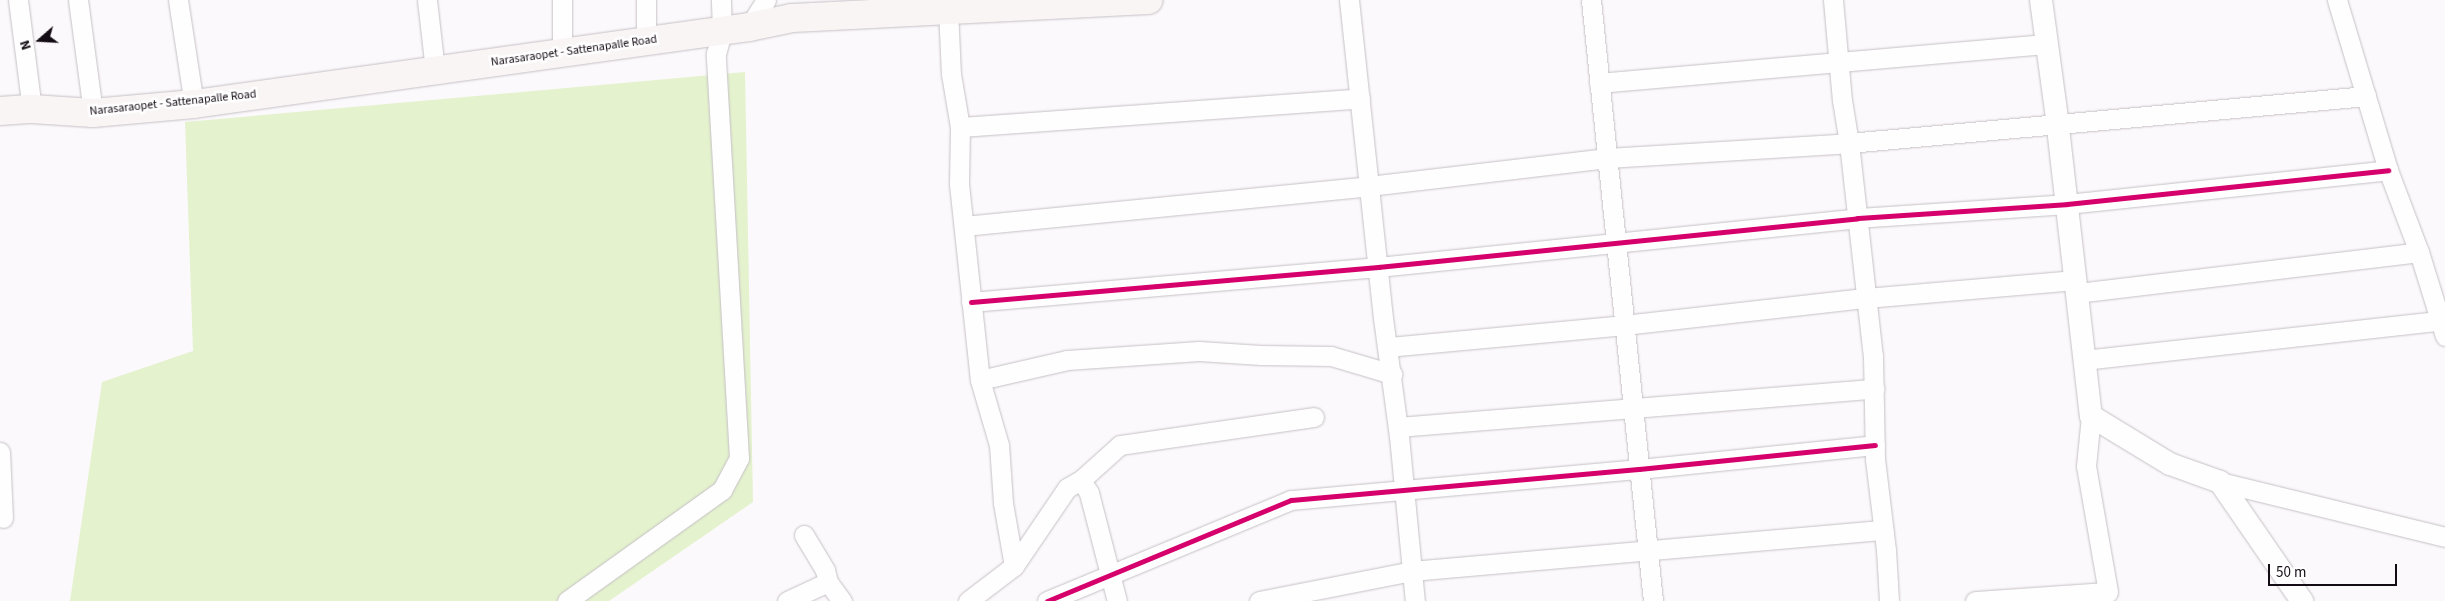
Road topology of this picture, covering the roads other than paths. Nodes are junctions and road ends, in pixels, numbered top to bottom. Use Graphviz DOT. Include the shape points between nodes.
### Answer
graph roads {
  1 [pos="18,0"];
  2 [pos="78,0"];
  3 [pos="178,0"];
  4 [pos="427,0"];
  5 [pos="562,0"];
  6 [pos="646,0"];
  7 [pos="721,0"];
  8 [pos="766,0"];
  9 [pos="1137,0"];
  10 [pos="1349,0"];
  11 [pos="1590,0"];
  12 [pos="1833,0"];
  13 [pos="2040,0"];
  14 [pos="2337,0"];
  15 [pos="848,7"];
  16 [pos="948,9"];
  17 [pos="749,27"];
  18 [pos="722,31"];
  19 [pos="646,41"];
  20 [pos="2047,44"];
  21 [pos="562,53"];
  22 [pos="1840,62"];
  23 [pos="435,70"];
  24 [pos="1599,83"];
  25 [pos="2366,96"];
  26 [pos="1360,98"];
  27 [pos="194,104"];
  28 [pos="32,109"];
  29 [pos="0,111"];
  30 [pos="93,114"];
  31 [pos="2058,124"];
  32 [pos="960,127"];
  33 [pos="1849,143"];
  34 [pos="1607,158"];
  35 [pos="2388,170"];
  36 [pos="1368,186"];
  37 [pos="2067,204"];
  38 [pos="1856,218"];
  39 [pos="964,226"];
  40 [pos="1616,242"];
  41 [pos="2419,252"];
  42 [pos="1378,267"];
  43 [pos="2076,286"];
  44 [pos="1866,298"];
  45 [pos="970,302"];
  46 [pos="1624,325"];
  47 [pos="2442,329"];
  48 [pos="1388,347"];
  49 [pos="2084,360"];
  50 [pos="1392,374"];
  51 [pos="980,380"];
  52 [pos="1874,389"];
  53 [pos="1633,410"];
  54 [pos="2091,416"];
  55 [pos="1314,418"];
  56 [pos="1398,427"];
  57 [pos="1875,445"];
  58 [pos="0,452"];
  59 [pos="1640,469"];
  60 [pos="1081,480"];
  61 [pos="2220,482"];
  62 [pos="1404,488"];
  63 [pos="3,518"];
  64 [pos="1883,530"];
  65 [pos="804,535"];
  66 [pos="2445,537"];
  67 [pos="1648,552"];
  68 [pos="1014,566"];
  69 [pos="1412,571"];
  70 [pos="1111,576"];
  71 [pos="828,582"];
  72 [pos="2109,597"];
  73 [pos="567,601"];
  74 [pos="787,601"];
  75 [pos="842,601"];
  76 [pos="968,601"];
  77 [pos="1047,601"];
  78 [pos="1117,601"];
  79 [pos="1259,601"];
  80 [pos="1415,601"];
  81 [pos="1653,601"];
  82 [pos="1889,601"];
  83 [pos="1975,601"];
  84 [pos="2302,601"];
  1 -- 28 [label="street"];
  2 -- 30 [label="street"];
  3 -- 27 [label="street"];
  4 -- 23 [label="street"];
  5 -- 21 [label="street"];
  6 -- 19 [label="street"];
  7 -- 18 [label="street"];
  8 -- 17 [label="street"];
  9 -- 16 [label="main road, Narasaraopet - Sattenapalle Road"];
  10 -- 26 [label="street"];
  11 -- 24 [label="street"];
  12 -- 22 [label="street"];
  13 -- 20 [label="street"];
  14 -- 25 [label="street"];
  15 -- 16 [label="main road, Narasaraopet - Sattenapalle Road"];
  15 -- 17 [label="main road, Narasaraopet - Sattenapalle Road"];
  16 -- 32 [label="street" via="951,74"];
  17 -- 18 [label="main road, Narasaraopet - Sattenapalle Road"];
  18 -- 19 [label="main road, Narasaraopet - Sattenapalle Road"];
  18 -- 73 [label="street" via="716,54 738,458 722,490"];
  19 -- 21 [label="main road, Narasaraopet - Sattenapalle Road"];
  20 -- 22 [label="street"];
  20 -- 31 [label="street"];
  21 -- 23 [label="main road, Narasaraopet - Sattenapalle Road"];
  22 -- 24 [label="street"];
  22 -- 33 [label="street"];
  23 -- 27 [label="main road, Narasaraopet - Sattenapalle Road"];
  24 -- 34 [label="street"];
  25 -- 31 [label="street"];
  25 -- 35 [label="street"];
  26 -- 32 [label="street"];
  26 -- 36 [label="street"];
  27 -- 30 [label="main road, Narasaraopet - Sattenapalle Road"];
  28 -- 29 [label="main road, Narasaraopet - Sattenapalle Road"];
  28 -- 30 [label="main road, Narasaraopet - Sattenapalle Road"];
  31 -- 33 [label="street"];
  31 -- 37 [label="street"];
  32 -- 39 [label="street" via="959,184"];
  33 -- 34 [label="street"];
  33 -- 38 [label="street"];
  34 -- 36 [label="street"];
  34 -- 40 [label="street"];
  35 -- 37 [label="street"];
  35 -- 41 [label="street"];
  36 -- 39 [label="street"];
  36 -- 42 [label="street"];
  37 -- 38 [label="street"];
  37 -- 43 [label="street"];
  38 -- 40 [label="street"];
  38 -- 44 [label="street"];
  39 -- 45 [label="street"];
  40 -- 42 [label="street"];
  40 -- 46 [label="street"];
  41 -- 43 [label="street"];
  41 -- 47 [label="street"];
  42 -- 45 [label="street"];
  42 -- 48 [label="street"];
  43 -- 44 [label="street"];
  43 -- 49 [label="street"];
  44 -- 46 [label="street"];
  44 -- 52 [label="street"];
  45 -- 51 [label="street"];
  46 -- 48 [label="street"];
  46 -- 53 [label="street"];
  47 -- 49 [label="street"];
  48 -- 50 [label="street"];
  49 -- 54 [label="street"];
  50 -- 51 [label="street" via="1331,356 1200,351 1066,360"];
  50 -- 56 [label="street"];
  51 -- 68 [label="street" via="999,445 1003,503"];
  52 -- 53 [label="street"];
  52 -- 57 [label="street"];
  53 -- 56 [label="street"];
  53 -- 59 [label="street"];
  54 -- 61 [label="street" via="2170,464"];
  54 -- 72 [label="street" via="2086,466"];
  55 -- 60 [label="street" via="1120,445"];
  56 -- 62 [label="street"];
  57 -- 59 [label="street"];
  57 -- 64 [label="street"];
  58 -- 63 [label="street"];
  59 -- 62 [label="street"];
  59 -- 67 [label="street"];
  60 -- 68 [label="street" via="1067,488"];
  60 -- 70 [label="street" via="1088,493"];
  61 -- 66 [label="street"];
  61 -- 84 [label="street"];
  62 -- 69 [label="street"];
  62 -- 70 [label="street" via="1291,500"];
  64 -- 67 [label="street"];
  64 -- 82 [label="street"];
  65 -- 71 [label="street" via="825,570"];
  67 -- 69 [label="street"];
  67 -- 81 [label="street"];
  68 -- 76 [label="street"];
  69 -- 79 [label="street"];
  69 -- 80 [label="street"];
  70 -- 77 [label="street"];
  70 -- 78 [label="street"];
  71 -- 74 [label="street"];
  71 -- 75 [label="street"];
  72 -- 83 [label="street"];
}
